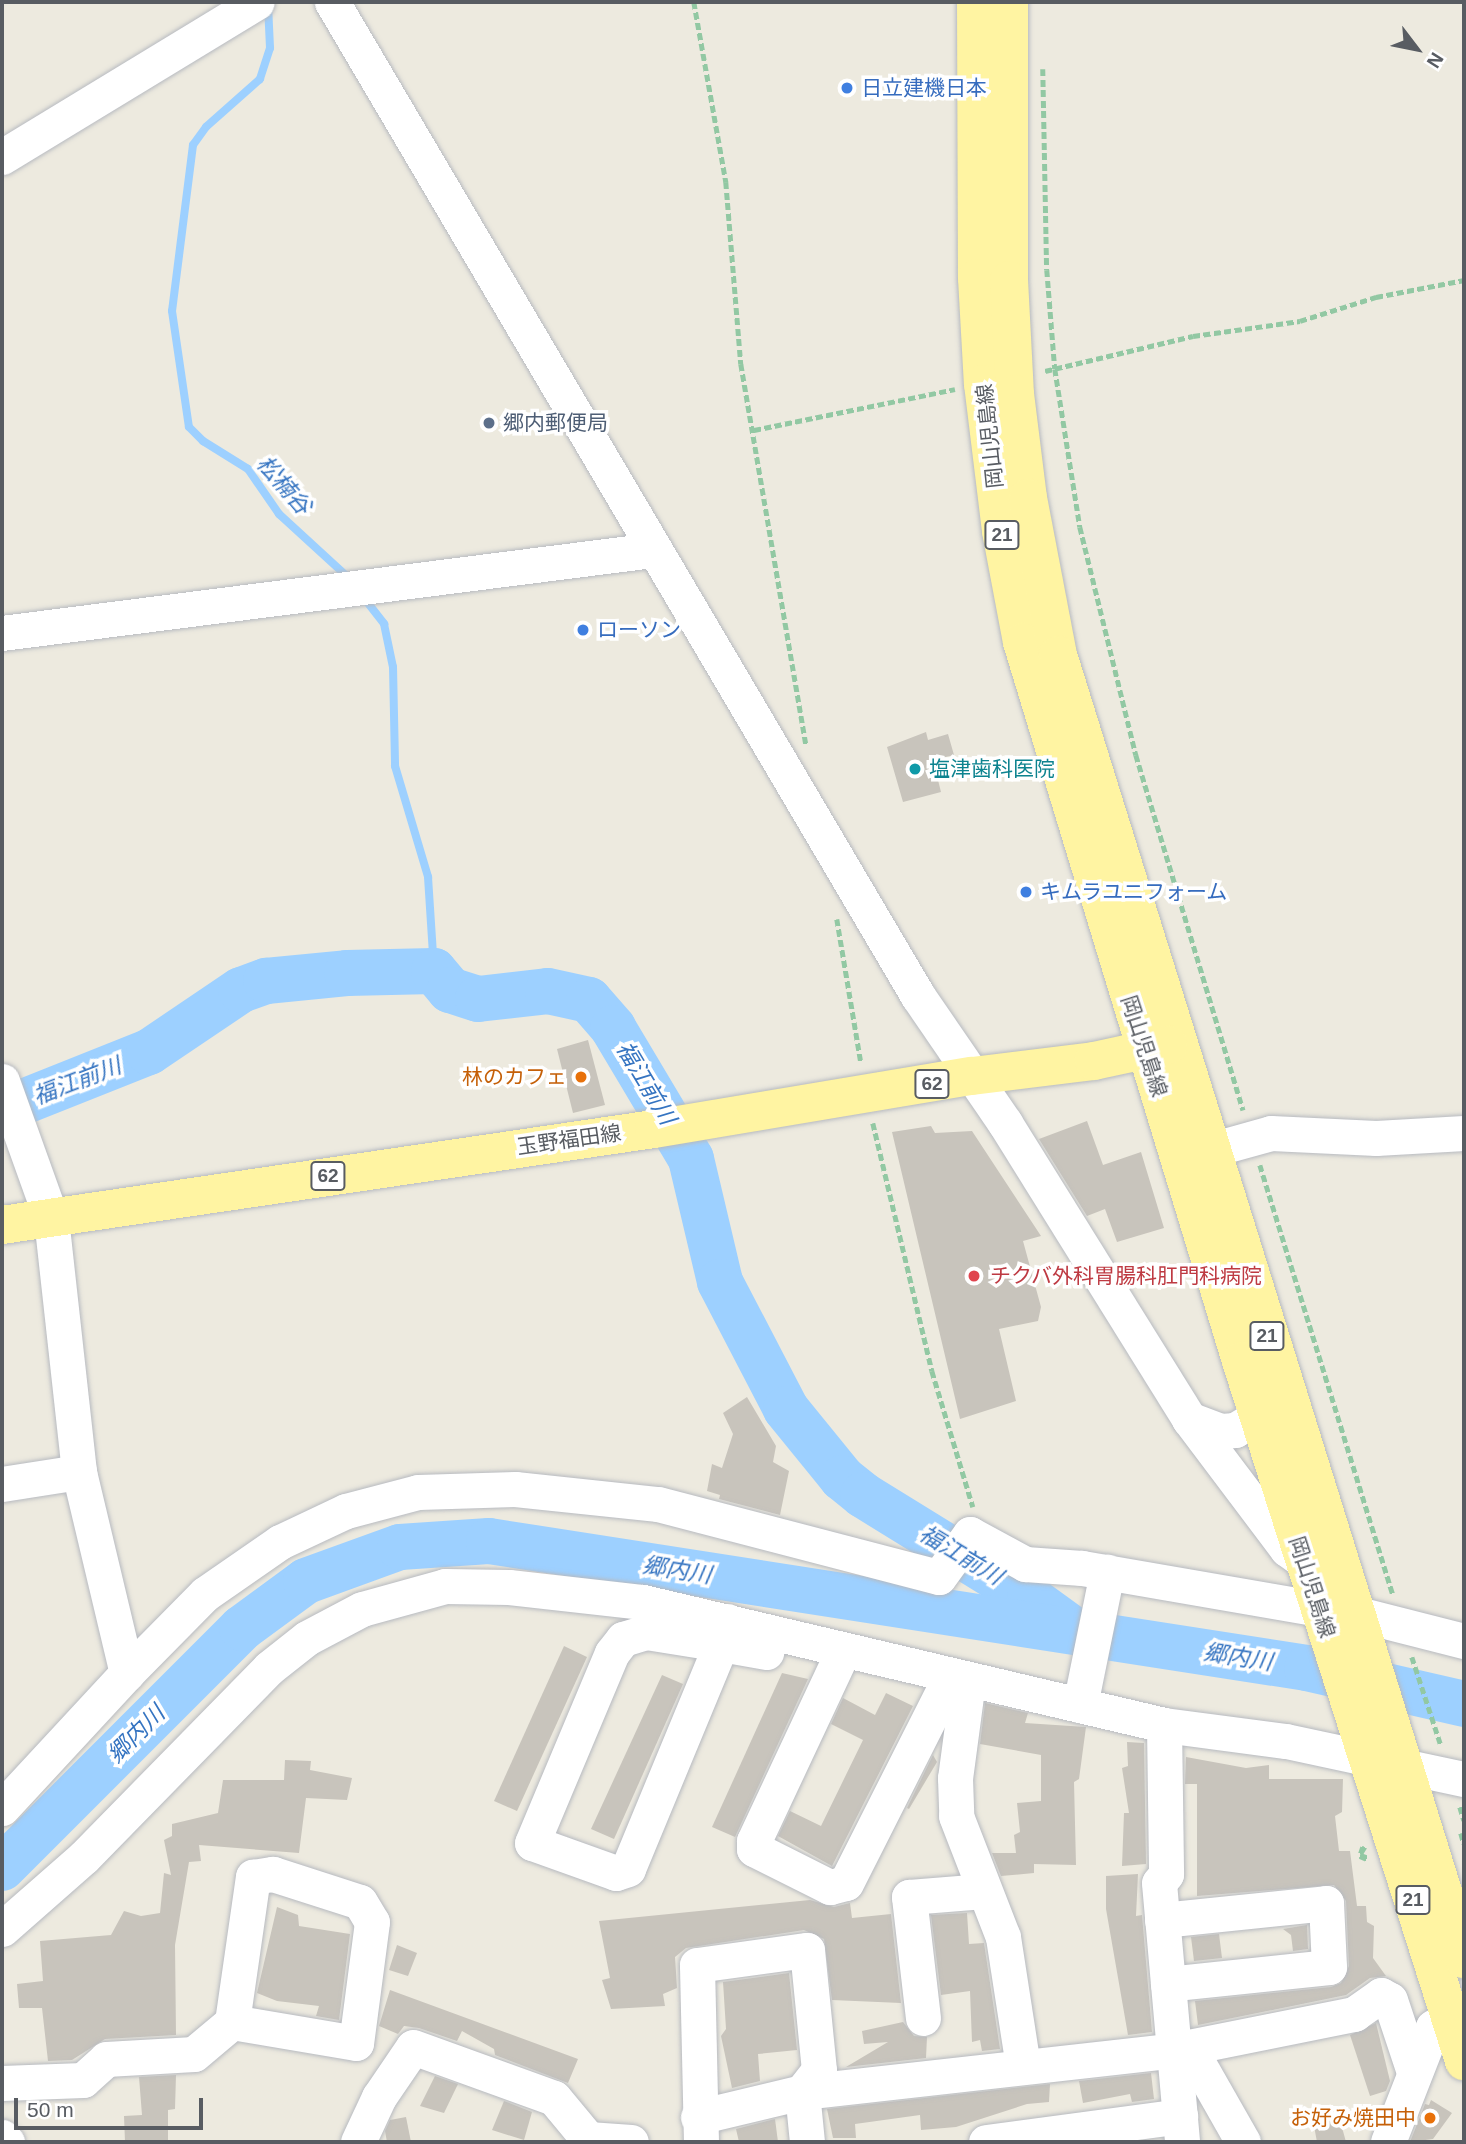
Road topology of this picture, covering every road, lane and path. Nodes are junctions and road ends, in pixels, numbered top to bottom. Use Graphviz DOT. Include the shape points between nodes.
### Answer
graph roads {
  1 [pos="257,2"];
  2 [pos="332,2"];
  3 [pos="694,2"];
  4 [pos="976,2"];
  5 [pos="1009,2"];
  6 [pos="1043,65"];
  7 [pos="2,157"];
  8 [pos="1464,280"];
  9 [pos="1055,369"];
  10 [pos="999,382"];
  11 [pos="754,430"];
  12 [pos="653,550"];
  13 [pos="2,633"];
  14 [pos="807,750"];
  15 [pos="835,905"];
  16 [pos="1161,1047"];
  17 [pos="972,1076"];
  18 [pos="2,1081"];
  19 [pos="865,1086"];
  20 [pos="1464,1133"];
  21 [pos="1251,1136"];
  22 [pos="1210,1150"];
  23 [pos="51,1218"];
  24 [pos="2,1225"];
  25 [pos="1222,1241"];
  26 [pos="1258,1416"];
  27 [pos="1189,1419"];
  28 [pos="79,1472"];
  29 [pos="2,1484"];
  30 [pos="965,1549"];
  31 [pos="1305,1562"];
  32 [pos="1106,1576"];
  33 [pos="1338,1618"];
  34 [pos="1404,1629"];
  35 [pos="724,1632"];
  36 [pos="1464,1641"];
  37 [pos="839,1658"];
  38 [pos="127,1673"];
  39 [pos="954,1683"];
  40 [pos="1081,1698"];
  41 [pos="1164,1725"];
  42 [pos="1383,1752"];
  43 [pos="1455,1768"];
  44 [pos="2,1808"];
  45 [pos="1461,1833"];
  46 [pos="1464,1843"];
  47 [pos="984,1891"];
  48 [pos="1162,1920"];
  49 [pos="2,1929"];
  50 [pos="1464,1959"];
  51 [pos="1168,1984"];
  52 [pos="923,2018"];
  53 [pos="1450,2018"];
  54 [pos="232,2022"];
  55 [pos="1181,2049"];
  56 [pos="1464,2061"];
  57 [pos="1023,2066"];
  58 [pos="1413,2069"];
  59 [pos="2,2083"];
  60 [pos="802,2092"];
  61 [pos="699,2129"];
  62 [pos="1181,2129"];
  63 [pos="2,2137"];
  64 [pos="7,2142"];
  65 [pos="358,2142"];
  66 [pos="631,2142"];
  67 [pos="807,2142"];
  68 [pos="986,2142"];
  69 [pos="1243,2142"];
  70 [pos="1388,2142"];
  1 -- 7 [label="street"];
  2 -- 12 [label="street"];
  3 -- 11 [label="path" via="726,182 732,299"];
  4 -- 10 [label="main road, 岡山児島線 / 21" via="977,278"];
  5 -- 10 [label="main road, 岡山児島線 / 21" via="1009,281"];
  6 -- 9 [label="path" via="1047,270"];
  8 -- 9 [label="path" via="1376,297 1300,321 1193,336"];
  9 -- 10 [label="path"];
  9 -- 21 [label="path" via="1080,527 1113,672"];
  10 -- 11 [label="path"];
  10 -- 16 [label="main road, 岡山児島線 / 21" via="1028,498 1058,655"];
  11 -- 14 [label="path"];
  12 -- 13 [label="street"];
  12 -- 17 [label="street" via="918,996"];
  15 -- 19 [label="path"];
  16 -- 17 [label="main road, 玉野福田線 / 62"];
  16 -- 22 [label="main road, 岡山児島線 / 21"];
  16 -- 25 [label="main road, 岡山児島線 / 21"];
  17 -- 19 [label="main road, 玉野福田線 / 62"];
  17 -- 27 [label="street"];
  18 -- 23 [label="street"];
  19 -- 23 [label="main road, 玉野福田線 / 62" via="670,1126"];
  19 -- 30 [label="path" via="922,1333"];
  20 -- 21 [label="street" via="1376,1139"];
  21 -- 22 [label="street"];
  21 -- 34 [label="path"];
  22 -- 25 [label="main road, 岡山児島線 / 21"];
  23 -- 24 [label="main road, 玉野福田線 / 62"];
  23 -- 28 [label="street"];
  25 -- 26 [label="main road, 岡山児島線 / 21"];
  25 -- 33 [label="main road, 岡山児島線 / 21"];
  26 -- 27 [label="street" via="1235,1430 1221,1431"];
  26 -- 31 [label="main road, 岡山児島線 / 21"];
  27 -- 31 [label="street" via="1287,1549"];
  28 -- 29 [label="street"];
  28 -- 38 [label="street"];
  30 -- 32 [label="street"];
  30 -- 38 [label="street" via="939,1577 658,1504 515,1489 418,1492 346,1511 280,1542 205,1594"];
  31 -- 33 [label="main road, 岡山児島線 / 21"];
  32 -- 33 [label="street"];
  32 -- 40 [label="street"];
  33 -- 34 [label="street"];
  33 -- 42 [label="main road, 岡山児島線 / 21"];
  34 -- 36 [label="street"];
  34 -- 43 [label="path"];
  35 -- 35 [label="street" via="628,1869 616,1873 533,1843 612,1653 623,1639 646,1632"];
  35 -- 37 [label="street"];
  35 -- 49 [label="street" via="643,1602 509,1587 445,1586 362,1609 307,1638 269,1668 84,1857"];
  37 -- 39 [label="street"];
  37 -- 39 [label="street" via="754,1849 830,1887 846,1883"];
  38 -- 44 [label="street"];
  39 -- 40 [label="street"];
  39 -- 47 [label="street" via="956,1816"];
  40 -- 41 [label="street"];
  41 -- 42 [label="street"];
  41 -- 48 [label="street" via="1166,1874 1158,1883"];
  42 -- 43 [label="street"];
  42 -- 50 [label="main road, 岡山児島線 / 21"];
  42 -- 53 [label="main road, 岡山児島線 / 21"];
  45 -- 46 [label="path"];
  47 -- 52 [label="street" via="909,1897"];
  47 -- 57 [label="street" via="1003,1937"];
  48 -- 51 [label="street"];
  48 -- 51 [label="street" via="1326,1903 1329,1967"];
  51 -- 55 [label="street"];
  53 -- 56 [label="main road, 岡山児島線 / 21"];
  53 -- 58 [label="street" via="1433,2028"];
  54 -- 54 [label="street" via="253,1877 274,1874 360,1902 372,1922 356,2043"];
  54 -- 59 [label="street" via="194,2054 106,2059 83,2080"];
  55 -- 57 [label="street"];
  55 -- 58 [label="street" via="1354,2014 1381,1995 1390,2000"];
  55 -- 62 [label="street"];
  55 -- 69 [label="street"];
  57 -- 60 [label="street"];
  58 -- 70 [label="street"];
  60 -- 61 [label="street"];
  60 -- 61 [label="street" via="819,2070 807,1950 697,1965"];
  60 -- 67 [label="street"];
  62 -- 68 [label="street"];
  63 -- 64 [label="street"];
  65 -- 66 [label="street" via="379,2097 413,2047 554,2098 588,2140"];
}
